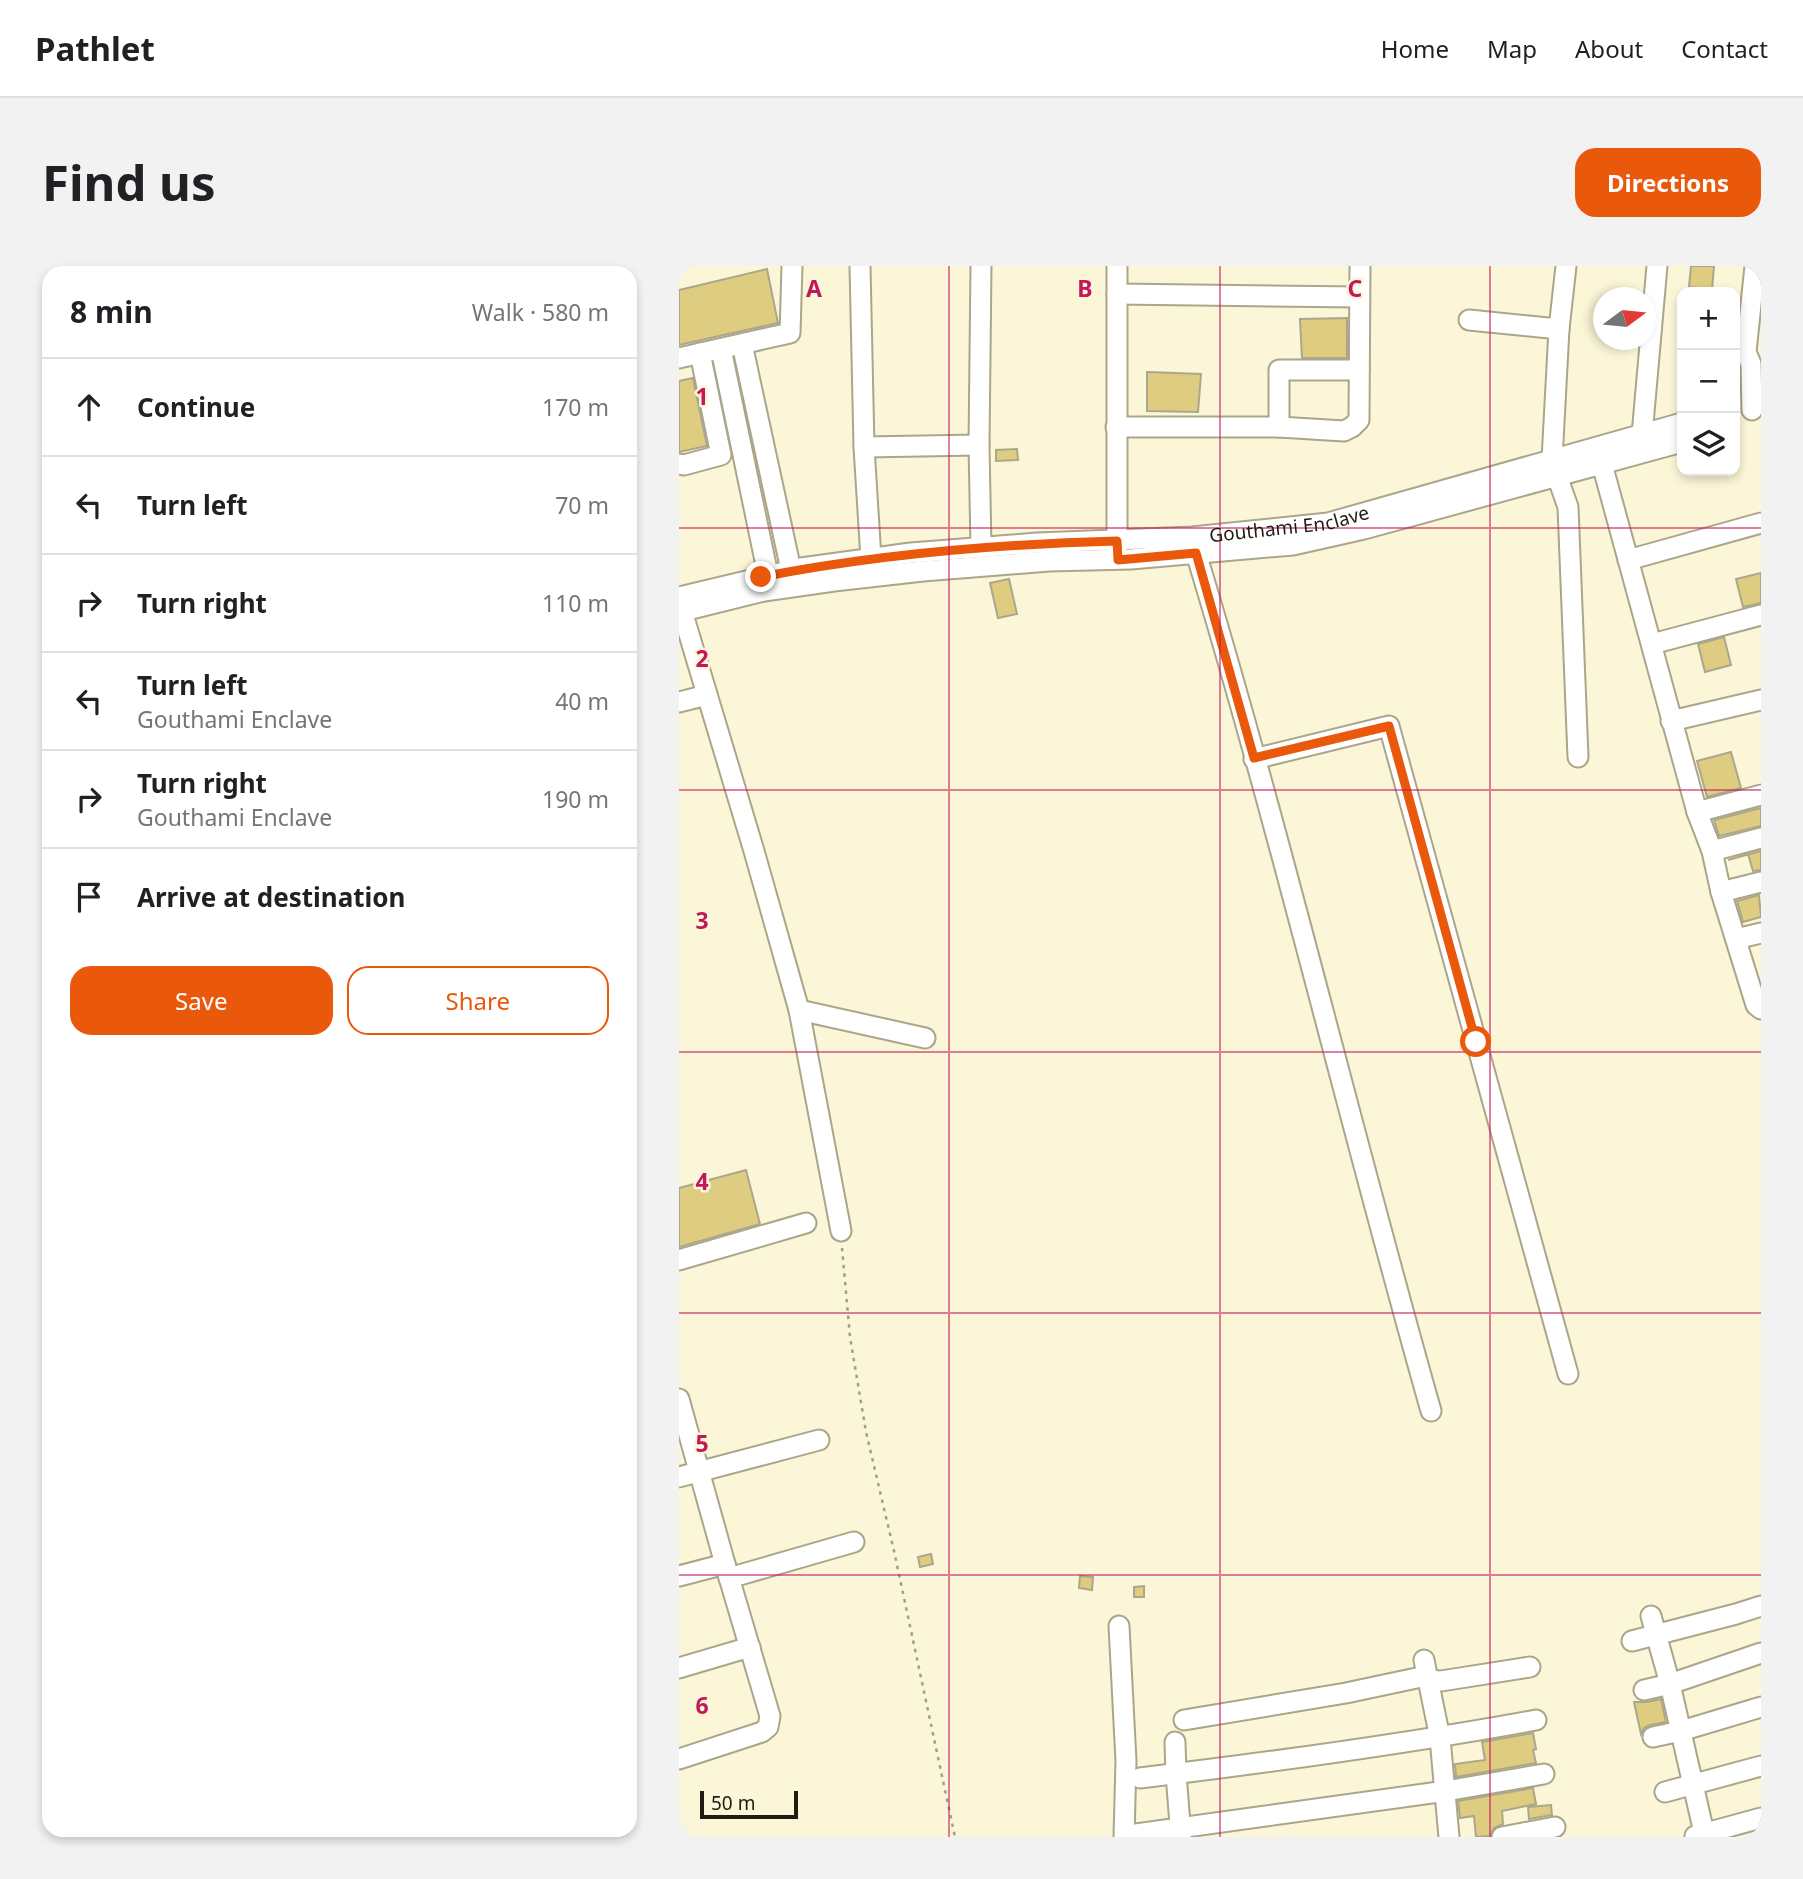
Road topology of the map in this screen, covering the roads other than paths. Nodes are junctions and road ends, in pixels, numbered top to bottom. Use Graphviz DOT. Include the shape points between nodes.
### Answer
graph roads {
  1 [pos="792,266"];
  2 [pos="860,266"];
  3 [pos="981,266"];
  4 [pos="1117,266"];
  5 [pos="1360,266"];
  6 [pos="1566,266"];
  7 [pos="1657,266"];
  8 [pos="1755,266"];
  9 [pos="1117,295"];
  10 [pos="1359,297"];
  11 [pos="1469,320"];
  12 [pos="1559,329"];
  13 [pos="742,344"];
  14 [pos="721,349"];
  15 [pos="700,353"];
  16 [pos="679,358"];
  17 [pos="1756,358"];
  18 [pos="1359,370"];
  19 [pos="1749,412"];
  20 [pos="1677,424"];
  21 [pos="1116,427"];
  22 [pos="1279,427"];
  23 [pos="1642,435"];
  24 [pos="1677,443"];
  25 [pos="979,445"];
  26 [pos="865,447"];
  27 [pos="679,464"];
  28 [pos="1602,464"];
  29 [pos="1555,468"];
  30 [pos="1761,523"];
  31 [pos="981,547"];
  32 [pos="1117,550"];
  33 [pos="1196,553"];
  34 [pos="870,559"];
  35 [pos="1628,560"];
  36 [pos="791,570"];
  37 [pos="768,575"];
  38 [pos="680,606"];
  39 [pos="1761,615"];
  40 [pos="1652,644"];
  41 [pos="707,695"];
  42 [pos="1761,700"];
  43 [pos="679,702"];
  44 [pos="1671,721"];
  45 [pos="1578,757"];
  46 [pos="1254,758"];
  47 [pos="1761,795"];
  48 [pos="1697,812"];
  49 [pos="1761,838"];
  50 [pos="1712,851"];
  51 [pos="1761,882"];
  52 [pos="1721,892"];
  53 [pos="1761,933"];
  54 [pos="1736,939"];
  55 [pos="1755,983"];
  56 [pos="798,1007"];
  57 [pos="1761,1009"];
  58 [pos="925,1038"];
  59 [pos="806,1223"];
  60 [pos="841,1231"];
  61 [pos="679,1260"];
  62 [pos="1568,1374"];
  63 [pos="679,1399"];
  64 [pos="1431,1411"];
  65 [pos="819,1440"];
  66 [pos="700,1472"];
  67 [pos="679,1478"];
  68 [pos="854,1542"];
  69 [pos="727,1571"];
  70 [pos="679,1576"];
  71 [pos="1761,1606"];
  72 [pos="1654,1625"];
  73 [pos="1119,1626"];
  74 [pos="1632,1641"];
  75 [pos="750,1647"];
  76 [pos="1761,1654"];
  77 [pos="1530,1667"];
  78 [pos="679,1668"];
  79 [pos="1426,1672"];
  80 [pos="1670,1684"];
  81 [pos="1644,1690"];
  82 [pos="1761,1707"];
  83 [pos="1184,1720"];
  84 [pos="1537,1720"];
  85 [pos="1681,1731"];
  86 [pos="1653,1737"];
  87 [pos="1440,1738"];
  88 [pos="1175,1742"];
  89 [pos="679,1759"];
  90 [pos="1761,1766"];
  91 [pos="1176,1774"];
  92 [pos="1544,1774"];
  93 [pos="1140,1778"];
  94 [pos="1693,1786"];
  95 [pos="1446,1791"];
  96 [pos="1665,1793"];
  97 [pos="1761,1818"];
  98 [pos="1555,1827"];
  99 [pos="1180,1833"];
  100 [pos="1130,1836"];
  101 [pos="1700,1836"];
  102 [pos="1449,1837"];
  103 [pos="1503,1837"];
  1 -- 13 [label="street" via="790,333"];
  2 -- 26 [label="street"];
  3 -- 25 [label="street"];
  4 -- 9 [label="street"];
  5 -- 10 [label="street"];
  6 -- 12 [label="street"];
  7 -- 23 [label="street"];
  8 -- 17 [label="street" via="1746,352"];
  9 -- 10 [label="street"];
  9 -- 21 [label="street"];
  10 -- 18 [label="street"];
  11 -- 12 [label="street"];
  12 -- 29 [label="street"];
  13 -- 14 [label="street"];
  13 -- 36 [label="street"];
  14 -- 15 [label="street"];
  14 -- 37 [label="street"];
  15 -- 16 [label="street"];
  15 -- 27 [label="street" via="721,455"];
  17 -- 19 [label="street"];
  18 -- 22 [label="street" via="1359,419 1352,427 1344,431"];
  18 -- 22 [label="street" via="1279,370"];
  20 -- 23 [label="street, Gouthami Enclave"];
  21 -- 22 [label="street"];
  21 -- 32 [label="street"];
  23 -- 29 [label="street, Gouthami Enclave"];
  24 -- 28 [label="street, Gouthami Enclave"];
  25 -- 26 [label="street"];
  25 -- 31 [label="street"];
  26 -- 34 [label="street"];
  28 -- 29 [label="street, Gouthami Enclave"];
  28 -- 35 [label="street"];
  29 -- 32 [label="street, Gouthami Enclave" via="1328,523"];
  29 -- 33 [label="street, Gouthami Enclave" via="1364,529 1293,545"];
  29 -- 45 [label="street" via="1567,507"];
  30 -- 35 [label="street"];
  31 -- 32 [label="street, Gouthami Enclave"];
  31 -- 34 [label="street, Gouthami Enclave"];
  32 -- 33 [label="street, Gouthami Enclave"];
  32 -- 38 [label="street, Gouthami Enclave" via="1049,561 834,581"];
  33 -- 46 [label="street"];
  34 -- 36 [label="street, Gouthami Enclave"];
  35 -- 40 [label="street"];
  36 -- 37 [label="street, Gouthami Enclave"];
  37 -- 38 [label="street, Gouthami Enclave"];
  38 -- 41 [label="street"];
  39 -- 40 [label="street"];
  40 -- 44 [label="street"];
  41 -- 43 [label="street"];
  41 -- 56 [label="street"];
  42 -- 44 [label="street"];
  44 -- 48 [label="street"];
  46 -- 62 [label="street" via="1389,726"];
  46 -- 64 [label="street"];
  47 -- 48 [label="street"];
  48 -- 50 [label="street"];
  49 -- 50 [label="street"];
  50 -- 52 [label="street"];
  51 -- 52 [label="street"];
  52 -- 54 [label="street"];
  53 -- 54 [label="street"];
  54 -- 55 [label="street"];
  55 -- 57 [label="street" via="1756,1005"];
  56 -- 58 [label="street"];
  56 -- 60 [label="street"];
  59 -- 61 [label="street"];
  63 -- 66 [label="street"];
  65 -- 66 [label="street"];
  66 -- 67 [label="street"];
  66 -- 69 [label="street"];
  68 -- 69 [label="street"];
  69 -- 70 [label="street"];
  69 -- 75 [label="street"];
  71 -- 72 [label="street"];
  72 -- 74 [label="street"];
  72 -- 80 [label="street"];
  73 -- 100 [label="street"];
  75 -- 78 [label="street"];
  75 -- 89 [label="street" via="770,1717 768,1727"];
  76 -- 80 [label="street"];
  77 -- 79 [label="street" via="1441,1681"];
  79 -- 83 [label="street" via="1346,1693"];
  79 -- 87 [label="street"];
  80 -- 81 [label="street"];
  80 -- 85 [label="street"];
  82 -- 85 [label="street"];
  84 -- 87 [label="street"];
  85 -- 86 [label="street"];
  85 -- 94 [label="street"];
  87 -- 91 [label="street"];
  87 -- 95 [label="street"];
  88 -- 91 [label="street"];
  90 -- 94 [label="street"];
  91 -- 93 [label="street"];
  91 -- 99 [label="street"];
  92 -- 95 [label="street"];
  94 -- 96 [label="street"];
  94 -- 101 [label="street"];
  95 -- 99 [label="street"];
  95 -- 102 [label="street"];
  97 -- 101 [label="street"];
  98 -- 103 [label="street"];
  99 -- 100 [label="street"];
}
